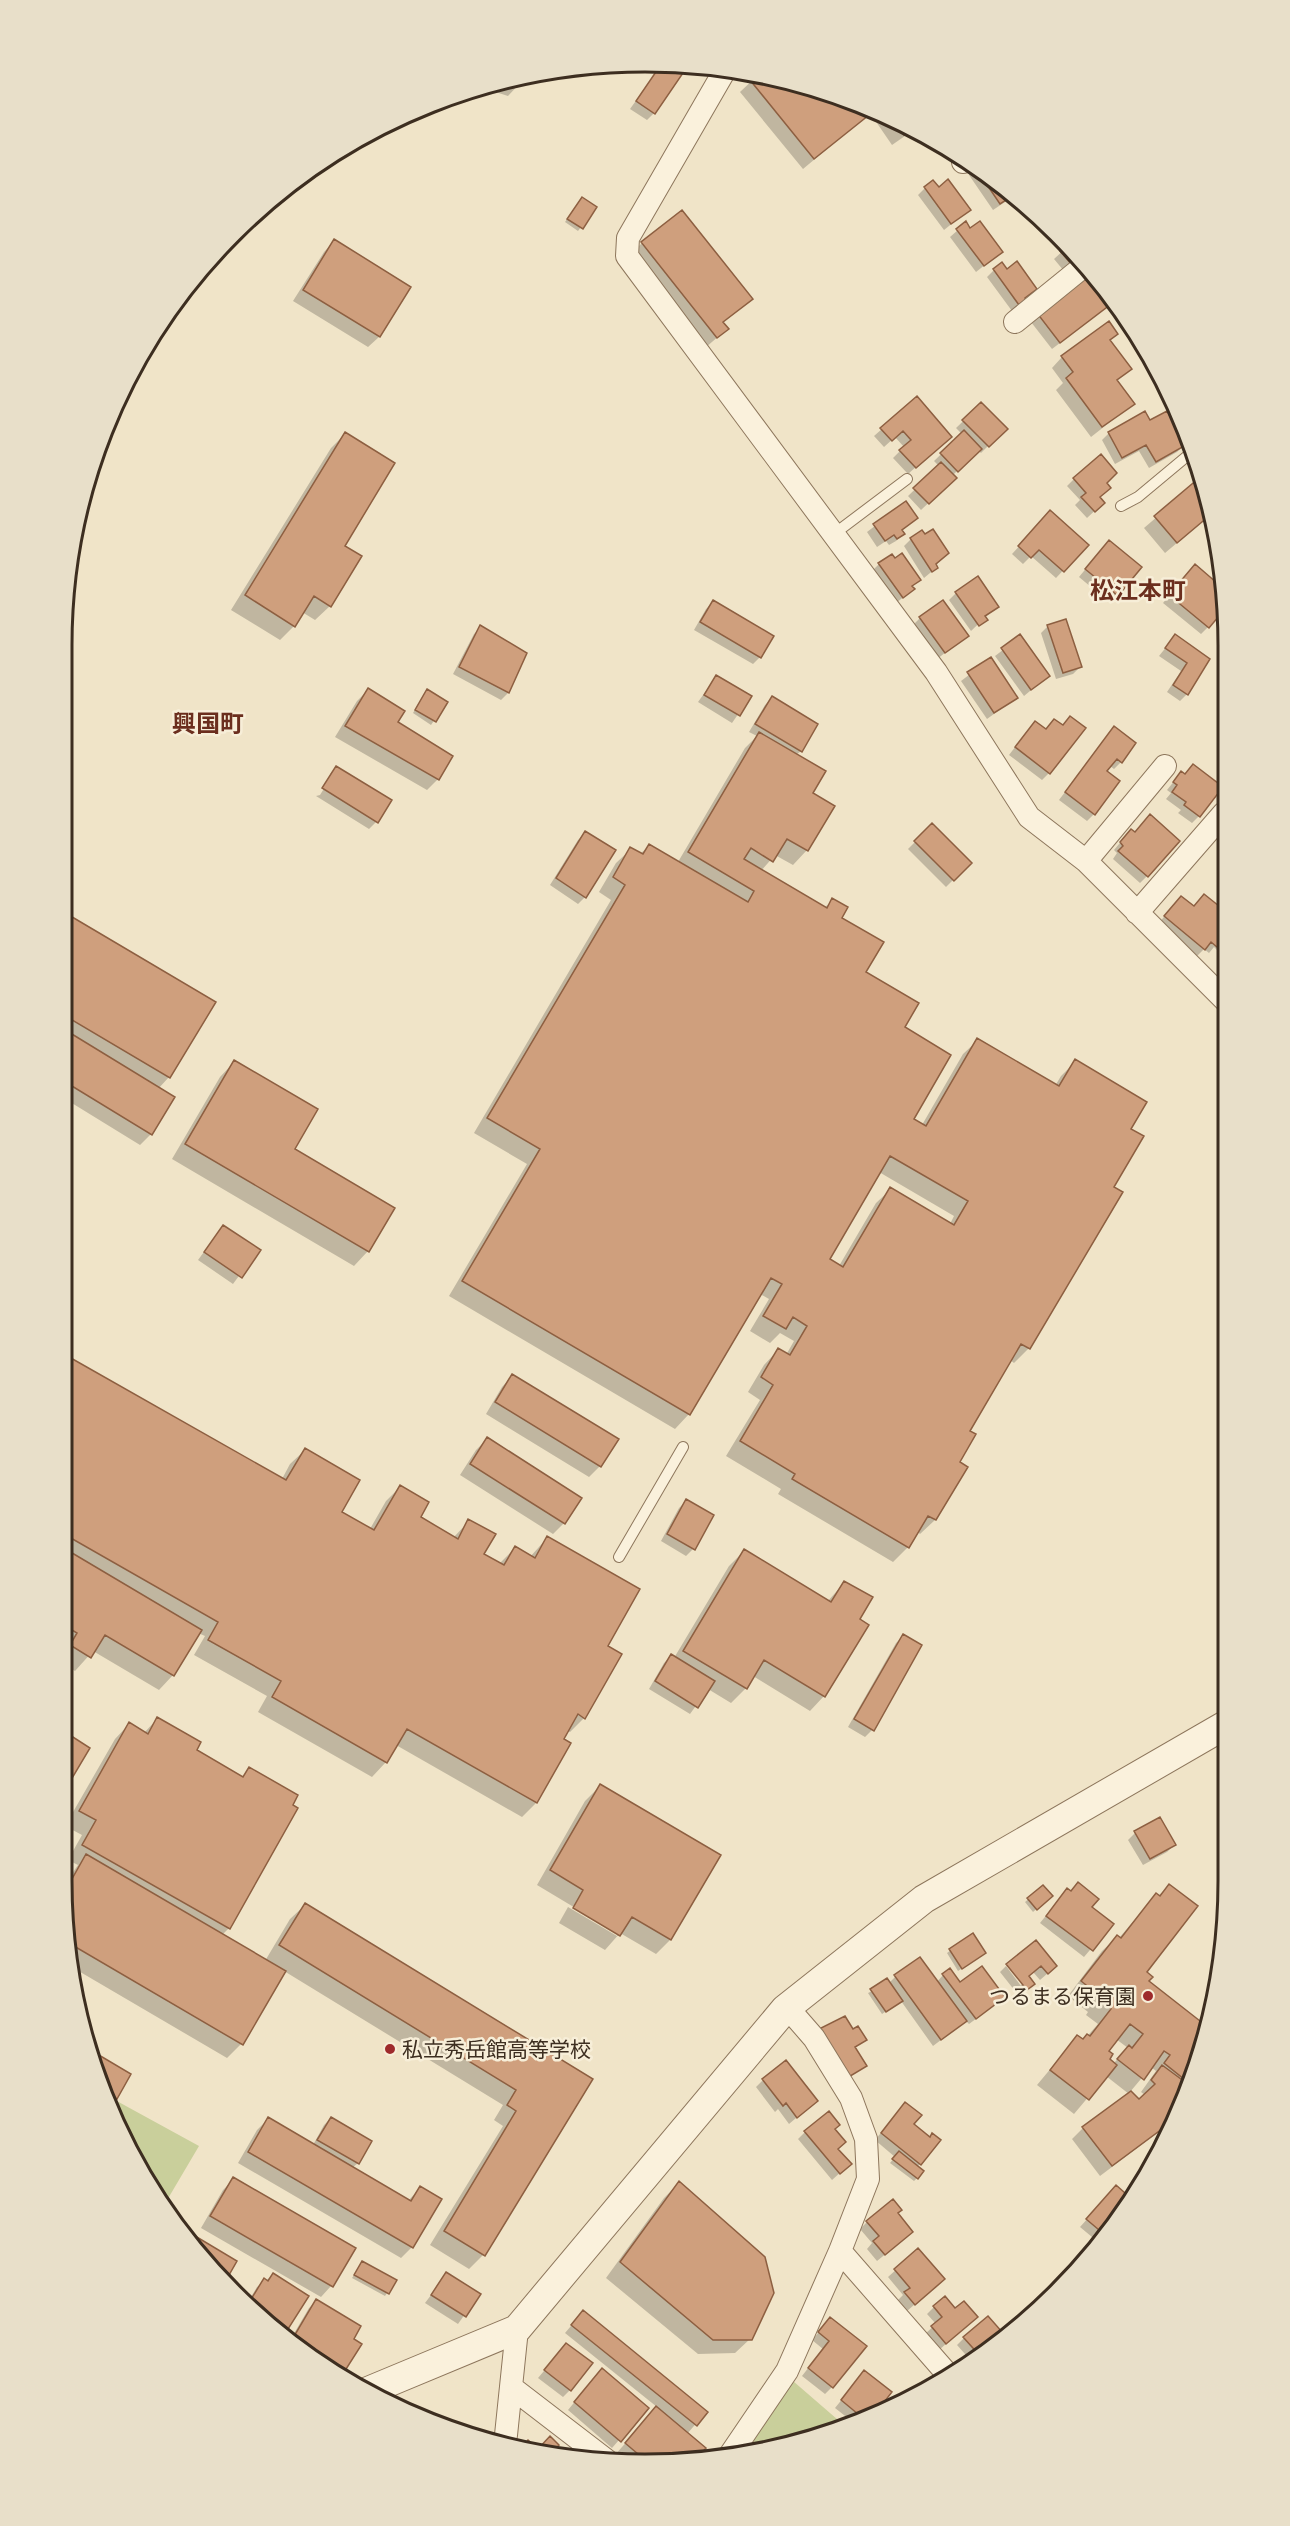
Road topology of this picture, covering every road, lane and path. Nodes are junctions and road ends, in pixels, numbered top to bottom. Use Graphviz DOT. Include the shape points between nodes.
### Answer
graph roads {
  1 [pos="721,77"];
  2 [pos="1079,270"];
  3 [pos="1015,322"];
  4 [pos="1186,457"];
  5 [pos="907,479"];
  6 [pos="1121,506"];
  7 [pos="834,534"];
  8 [pos="1165,766"];
  9 [pos="1218,820"];
  10 [pos="1086,861"];
  11 [pos="1137,913"];
  12 [pos="1218,993"];
  13 [pos="683,1447"];
  14 [pos="620,1557"];
  15 [pos="1218,1729"];
  16 [pos="787,2007"];
  17 [pos="840,2251"];
  18 [pos="517,2329"];
  19 [pos="944,2370"];
  20 [pos="377,2387"];
  21 [pos="511,2387"];
  22 [pos="506,2436"];
  23 [pos="736,2446"];
  24 [pos="595,2452"];
  1 -- 7 [label="street" via="628,238 627,256"];
  2 -- 3 [label="street"];
  4 -- 6 [label="lane" via="1138,497"];
  5 -- 7 [label="lane"];
  7 -- 10 [label="street" via="936,672 1029,817"];
  8 -- 10 [label="street"];
  9 -- 11 [label="street"];
  10 -- 11 [label="street"];
  11 -- 12 [label="street"];
  13 -- 14 [label="lane"];
  15 -- 16 [label="street" via="924,1899"];
  16 -- 17 [label="street" via="814,2038 851,2098 866,2139 867,2179"];
  16 -- 18 [label="street"];
  17 -- 19 [label="street"];
  17 -- 23 [label="street" via="788,2371"];
  18 -- 20 [label="street"];
  18 -- 21 [label="street"];
  21 -- 22 [label="street"];
  21 -- 24 [label="street"];
}
